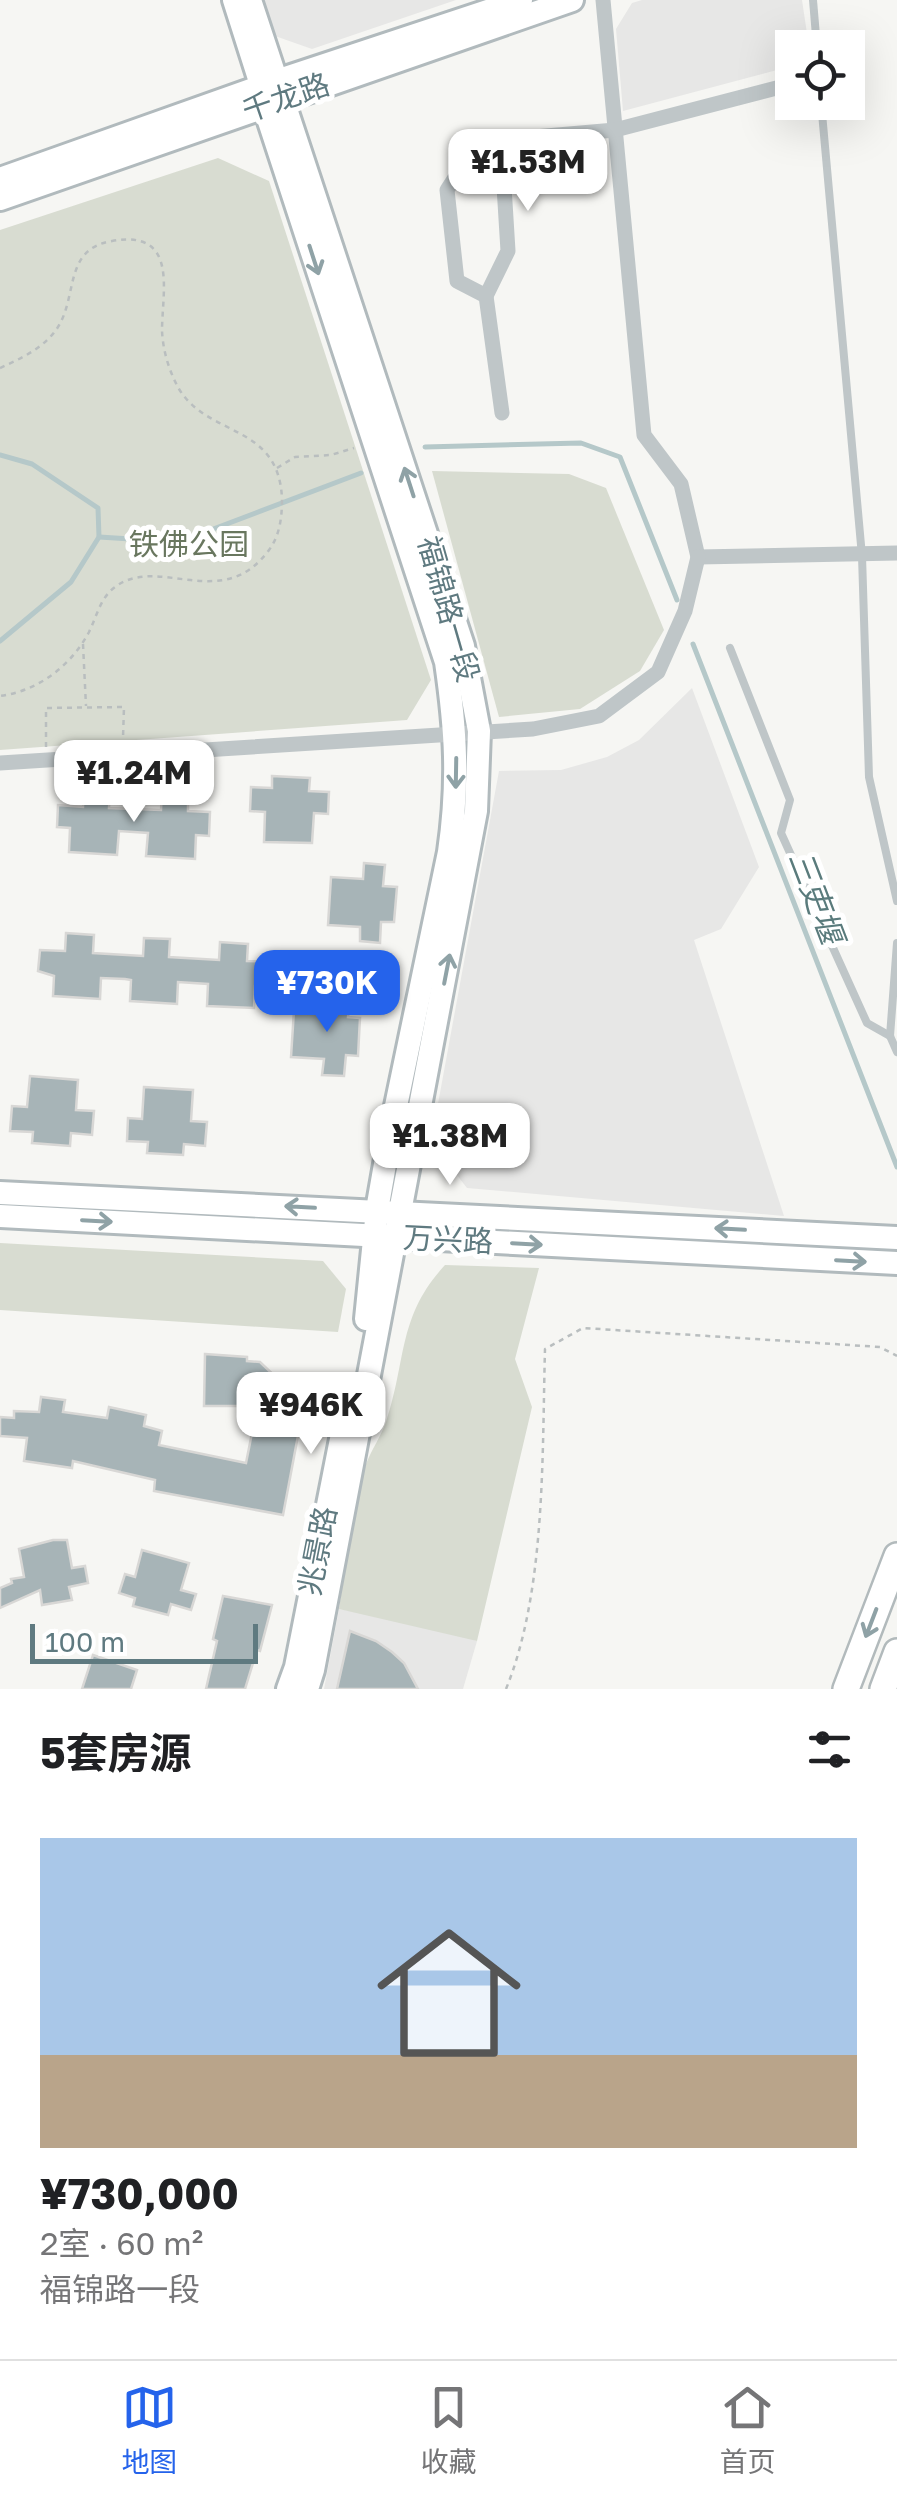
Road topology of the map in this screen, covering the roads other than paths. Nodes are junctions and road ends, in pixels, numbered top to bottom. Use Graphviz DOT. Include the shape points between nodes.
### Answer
graph roads {
  1 [pos="234,0"];
  2 [pos="250,0"];
  3 [pos="521,0"];
  4 [pos="572,0"];
  5 [pos="603,0"];
  6 [pos="812,0"];
  7 [pos="814,30"];
  8 [pos="775,88"];
  9 [pos="271,94"];
  10 [pos="823,120"];
  11 [pos="615,130"];
  12 [pos="478,142"];
  13 [pos="0,179"];
  14 [pos="0,199"];
  15 [pos="486,296"];
  16 [pos="502,413"];
  17 [pos="897,554"];
  18 [pos="862,556"];
  19 [pos="698,557"];
  20 [pos="730,648"];
  21 [pos="468,732"];
  22 [pos="0,763"];
  23 [pos="897,901"];
  24 [pos="897,943"];
  25 [pos="890,1036"];
  26 [pos="897,1052"];
  27 [pos="0,1194"];
  28 [pos="389,1211"];
  29 [pos="0,1216"];
  30 [pos="387,1236"];
  31 [pos="897,1238"];
  32 [pos="897,1263"];
  33 [pos="897,1556"];
  34 [pos="897,1652"];
  35 [pos="288,1689"];
  36 [pos="307,1689"];
  37 [pos="846,1689"];
  38 [pos="883,1689"];
  1 -- 9 [label="street, 福锦路一段"];
  2 -- 9 [label="street, 福锦路一段"];
  3 -- 9 [label="street, 千龙路"];
  4 -- 9 [label="street, 千龙路"];
  5 -- 11 [label="street"];
  6 -- 7 [label="lane"];
  8 -- 11 [label="street"];
  9 -- 13 [label="street, 千龙路"];
  9 -- 14 [label="street, 千龙路"];
  9 -- 21 [label="street, 福锦路一段, one-way"];
  21 -- 9 [label="street, 福锦路一段, one-way" via="463,646"];
  10 -- 18 [label="lane"];
  11 -- 12 [label="street"];
  11 -- 19 [label="street" via="644,435 681,484"];
  12 -- 15 [label="street" via="503,170 508,251"];
  12 -- 15 [label="street" via="447,190 457,281"];
  15 -- 16 [label="street"];
  17 -- 18 [label="street"];
  18 -- 19 [label="street"];
  18 -- 23 [label="lane" via="869,777"];
  19 -- 21 [label="street" via="685,611 658,672 599,716 533,730"];
  20 -- 25 [label="lane" via="790,800 781,832 867,1023"];
  21 -- 22 [label="street"];
  21 -- 28 [label="street, 福锦路一段"];
  24 -- 25 [label="lane"];
  25 -- 26 [label="lane"];
  28 -- 27 [label="street, one-way"];
  28 -- 30 [label="street, 福锦路一段"];
  31 -- 28 [label="street, one-way"];
  29 -- 30 [label="street, 万兴路, one-way"];
  30 -- 32 [label="street, 万兴路, one-way"];
  30 -- 35 [label="street, 兆景路"];
  30 -- 36 [label="street, 兆景路"];
  33 -- 37 [label="main road, one-way"];
  34 -- 38 [label="main road"];
}
